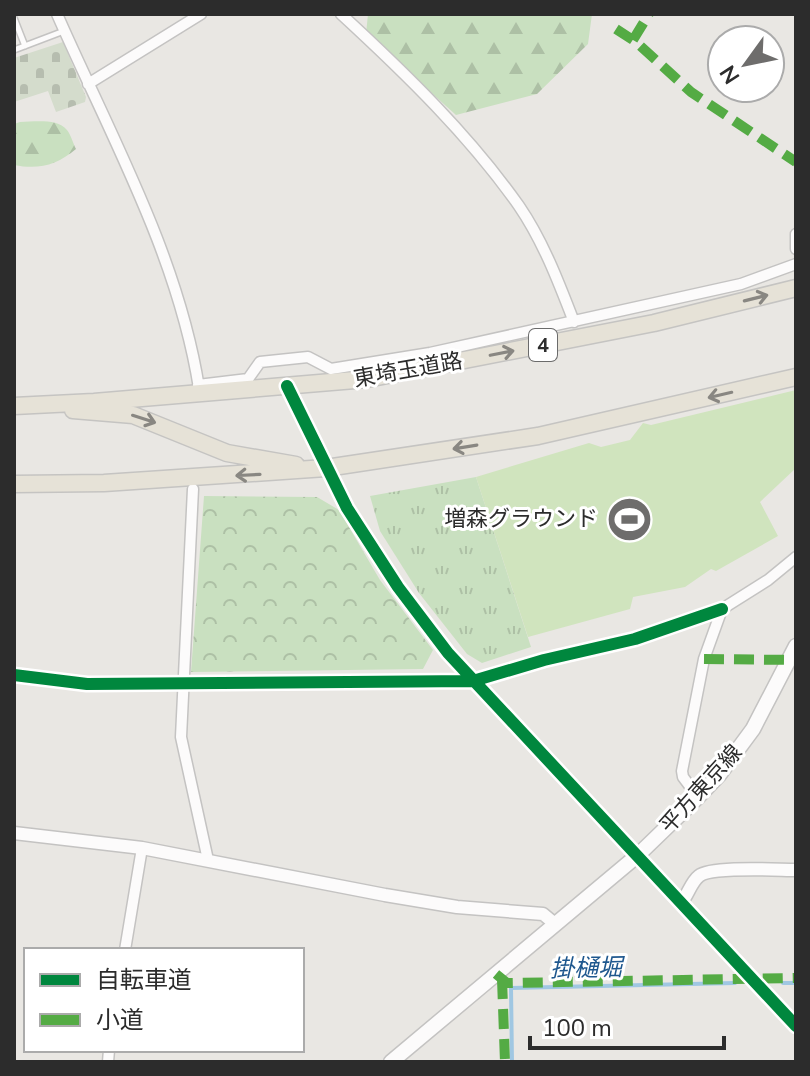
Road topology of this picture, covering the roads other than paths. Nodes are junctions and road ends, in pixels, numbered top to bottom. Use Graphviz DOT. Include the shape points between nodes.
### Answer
graph roads {
  1 [pos="57,14"];
  2 [pos="201,14"];
  3 [pos="341,14"];
  4 [pos="14,18"];
  5 [pos="64,31"];
  6 [pos="25,46"];
  7 [pos="14,50"];
  8 [pos="88,84"];
  9 [pos="796,234"];
  10 [pos="796,249"];
  11 [pos="796,264"];
  12 [pos="796,288"];
  13 [pos="574,322"];
  14 [pos="796,377"];
  15 [pos="287,386"];
  16 [pos="199,389"];
  17 [pos="39,405"];
  18 [pos="14,406"];
  19 [pos="326,468"];
  20 [pos="14,484"];
  21 [pos="193,489"];
  22 [pos="796,557"];
  23 [pos="722,609"];
  24 [pos="796,646"];
  25 [pos="14,675"];
  26 [pos="473,681"];
  27 [pos="183,684"];
  28 [pos="698,797"];
  29 [pos="14,833"];
  30 [pos="142,848"];
  31 [pos="638,855"];
  32 [pos="208,860"];
  33 [pos="796,870"];
  34 [pos="681,903"];
  35 [pos="555,924"];
  36 [pos="125,948"];
  37 [pos="796,1026"];
  38 [pos="391,1062"];
  1 -- 5 [label="street"];
  2 -- 8 [label="street"];
  3 -- 13 [label="street" via="454,126 520,207"];
  4 -- 6 [label="lane"];
  5 -- 6 [label="lane"];
  5 -- 8 [label="street"];
  6 -- 7 [label="lane"];
  8 -- 16 [label="street" via="163,251"];
  9 -- 10 [label="street"];
  11 -- 13 [label="street" via="741,284"];
  15 -- 12 [label="highway, 東埼玉道路 / 4, one-way" via="367,379 506,353"];
  13 -- 16 [label="street" via="331,369 308,357 260,362 248,379"];
  14 -- 19 [label="highway, one-way" via="538,436"];
  15 -- 16 [label="highway, 東埼玉道路 / 4"];
  15 -- 19 [label="street"];
  16 -- 17 [label="highway, 東埼玉道路 / 4"];
  17 -- 18 [label="highway, 東埼玉道路 / 4"];
  17 -- 19 [label="highway, one-way" via="133,415 227,453"];
  19 -- 20 [label="highway, one-way"];
  19 -- 26 [label="street" via="398,587"];
  21 -- 27 [label="street"];
  22 -- 23 [label="street"];
  23 -- 26 [label="street" via="635,639"];
  23 -- 28 [label="street" via="704,659 682,771"];
  24 -- 28 [label="main road, 平方東京線" via="753,729"];
  25 -- 27 [label="street" via="87,684"];
  26 -- 27 [label="street"];
  26 -- 31 [label="street"];
  27 -- 32 [label="street" via="181,737"];
  28 -- 31 [label="main road, 平方東京線"];
  29 -- 30 [label="street"];
  30 -- 32 [label="street"];
  30 -- 36 [label="street"];
  31 -- 34 [label="street"];
  31 -- 35 [label="main road, 平方東京線"];
  32 -- 35 [label="street" via="400,898 543,914"];
  33 -- 34 [label="street" via="707,871 694,880"];
  34 -- 37 [label="street"];
  35 -- 38 [label="main road, 平方東京線"];
}
